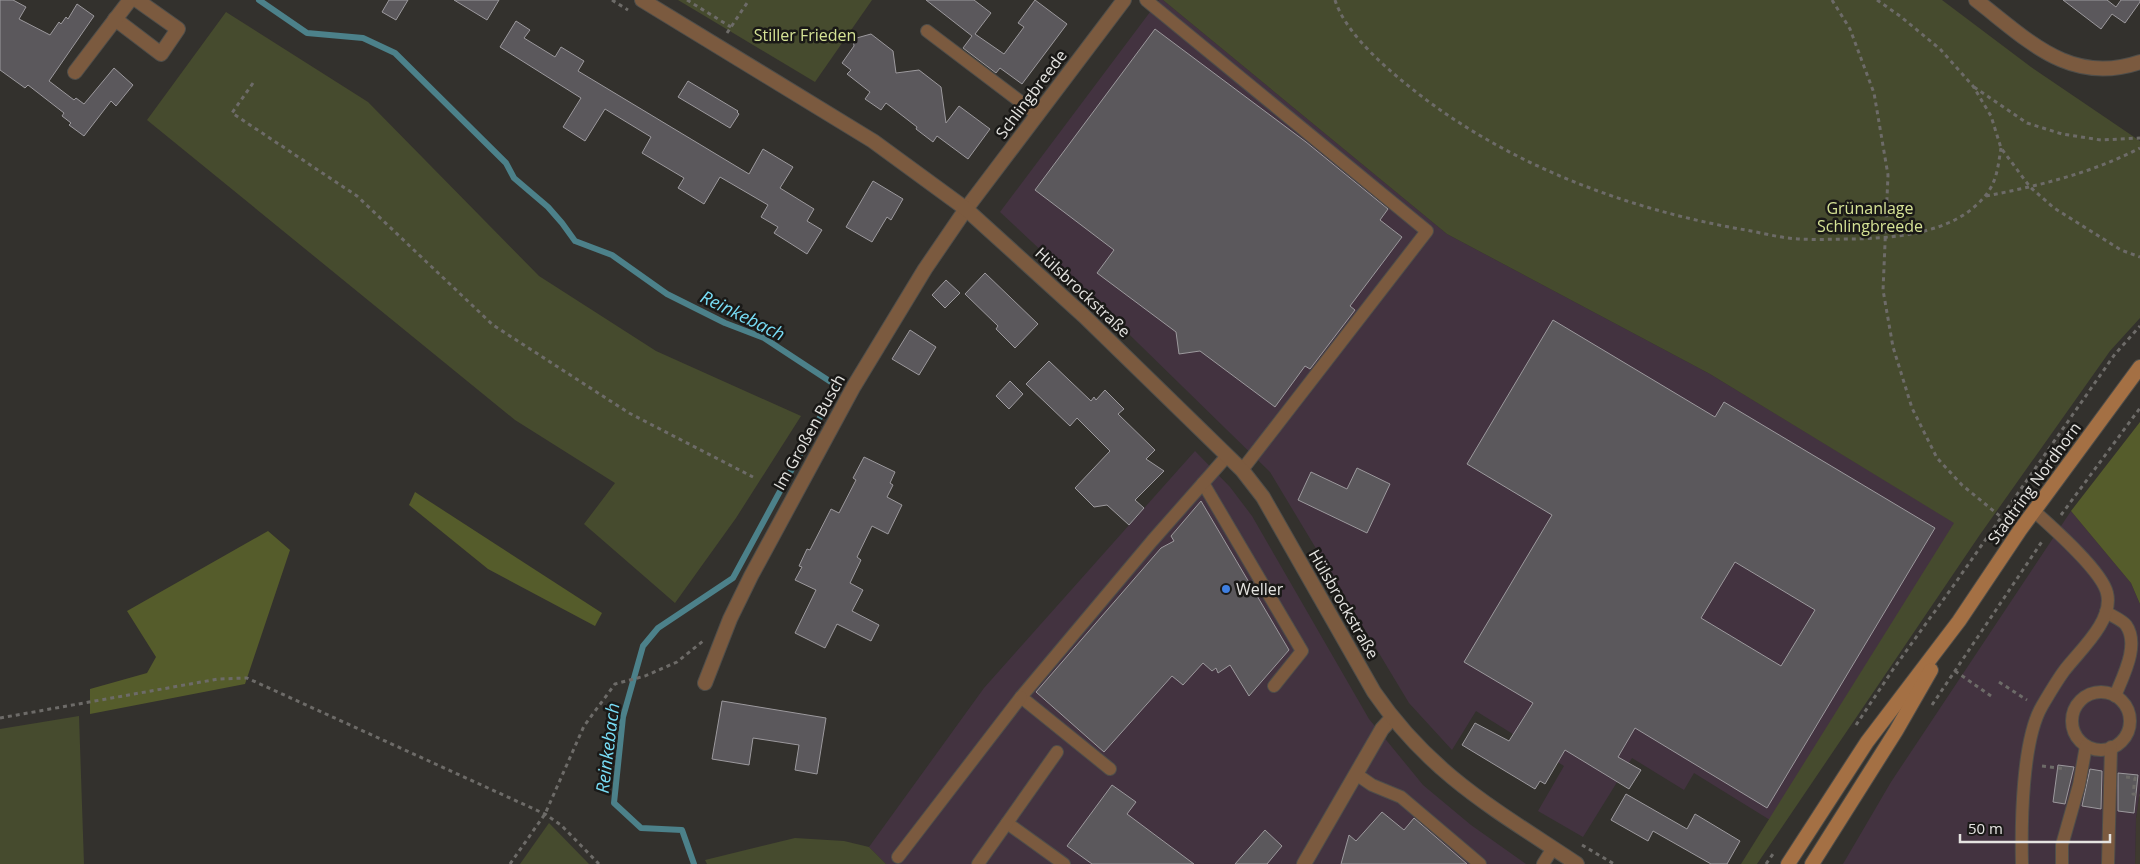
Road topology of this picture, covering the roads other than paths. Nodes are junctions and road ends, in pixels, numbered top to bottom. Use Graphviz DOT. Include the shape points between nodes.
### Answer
graph roads {
  1 [pos="130,0"];
  2 [pos="137,0"];
  3 [pos="642,0"];
  4 [pos="1124,0"];
  5 [pos="1146,0"];
  6 [pos="1976,0"];
  7 [pos="115,19"];
  8 [pos="927,31"];
  9 [pos="2140,62"];
  10 [pos="75,72"];
  11 [pos="1038,115"];
  12 [pos="966,209"];
  13 [pos="2140,367"];
  14 [pos="1227,456"];
  15 [pos="1242,470"];
  16 [pos="1203,483"];
  17 [pos="2034,511"];
  18 [pos="2106,612"];
  19 [pos="1959,621"];
  20 [pos="706,683"];
  21 [pos="1274,686"];
  22 [pos="1021,696"];
  23 [pos="2115,696"];
  24 [pos="1392,718"];
  25 [pos="2086,746"];
  26 [pos="2111,747"];
  27 [pos="1057,752"];
  28 [pos="1110,769"];
  29 [pos="1356,774"];
  30 [pos="1007,823"];
  31 [pos="1553,848"];
  32 [pos="898,857"];
  33 [pos="978,864"];
  34 [pos="1064,864"];
  35 [pos="1304,864"];
  36 [pos="1480,864"];
  37 [pos="1543,864"];
  38 [pos="1577,864"];
  39 [pos="1788,864"];
  40 [pos="1812,864"];
  41 [pos="2022,864"];
  42 [pos="2062,864"];
  43 [pos="2108,864"];
  1 -- 7 [label="street"];
  2 -- 7 [label="street" via="178,28 160,54"];
  3 -- 12 [label="street, Hülsbrockstraße" via="873,140"];
  4 -- 11 [label="street, Schlingbreede"];
  5 -- 15 [label="lane" via="1427,231"];
  6 -- 9 [label="street" via="2057,59 2098,70 2122,68"];
  7 -- 10 [label="street"];
  8 -- 11 [label="lane"];
  11 -- 12 [label="street, Schlingbreede"];
  12 -- 14 [label="street, Hülsbrockstraße" via="1084,316"];
  12 -- 20 [label="street, Im Großen Busch" via="925,269 849,394 750,576"];
  13 -- 17 [label="main road, Stadtring Nordhorn"];
  14 -- 15 [label="street, Hülsbrockstraße"];
  14 -- 16 [label="lane"];
  15 -- 24 [label="street, Hülsbrockstraße" via="1263,497"];
  16 -- 21 [label="lane" via="1302,651"];
  16 -- 22 [label="lane"];
  17 -- 18 [label="lane" via="2100,578 2108,594"];
  17 -- 19 [label="main road, Stadtring Nordhorn"];
  18 -- 23 [label="lane" via="2125,624 2132,640 2127,666"];
  18 -- 41 [label="lane" via="2040,708 2026,764"];
  19 -- 39 [label="main road, Stadtring Nordhorn" via="1867,742"];
  19 -- 40 [label="main road, Stadtring Nordhorn" via="1896,731"];
  22 -- 28 [label="lane"];
  22 -- 32 [label="lane"];
  23 -- 25 [label="lane" via="2098,692 2089,694 2076,706 2074,732"];
  23 -- 26 [label="lane" via="2127,710 2129,719 2125,736"];
  24 -- 29 [label="street"];
  24 -- 31 [label="street, Hülsbrockstraße" via="1462,787"];
  25 -- 26 [label="lane"];
  25 -- 42 [label="lane" via="2062,845"];
  26 -- 43 [label="lane"];
  27 -- 30 [label="lane"];
  29 -- 35 [label="street"];
  29 -- 36 [label="lane" via="1372,785 1401,797"];
  30 -- 33 [label="lane"];
  30 -- 34 [label="lane"];
  31 -- 37 [label="lane"];
  31 -- 38 [label="street, Hülsbrockstraße"];
}
